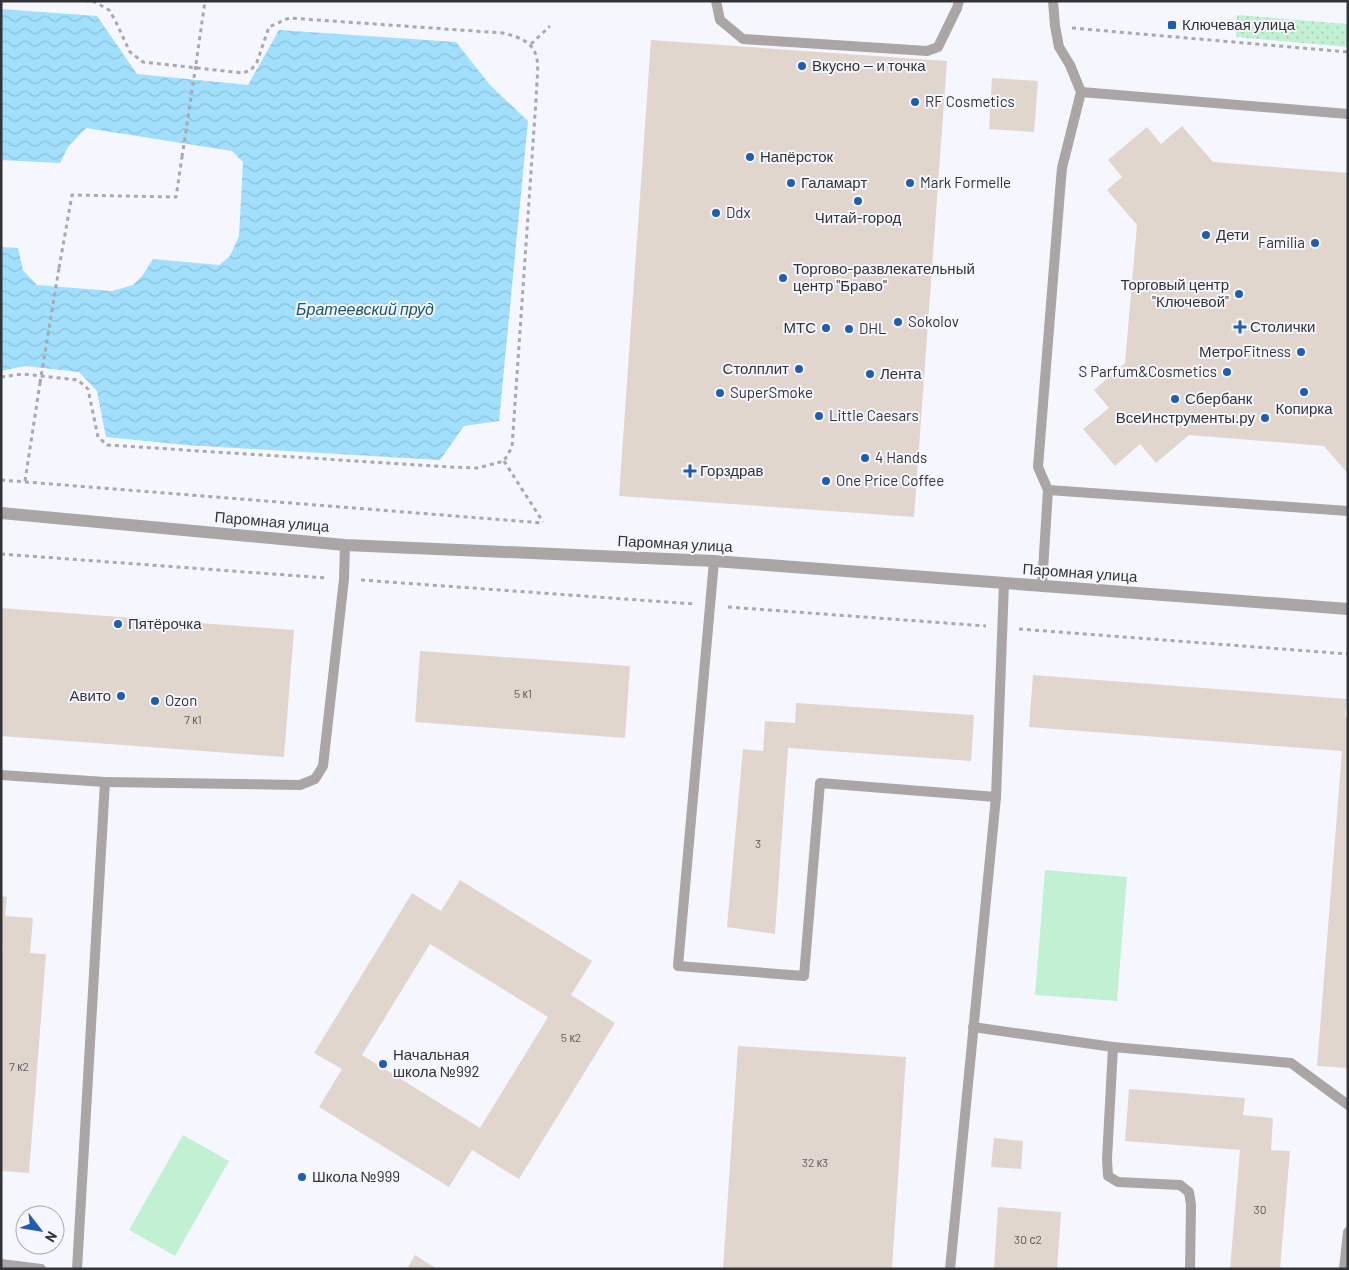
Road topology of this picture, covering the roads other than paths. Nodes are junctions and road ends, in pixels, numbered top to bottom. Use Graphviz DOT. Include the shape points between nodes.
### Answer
graph roads {
  1 [pos="716,1"];
  2 [pos="959,1"];
  3 [pos="1052,1"];
  4 [pos="1081,92"];
  5 [pos="1348,114"];
  6 [pos="1048,490"];
  7 [pos="1348,511"];
  8 [pos="1,513"];
  9 [pos="345,545"];
  10 [pos="714,561"];
  11 [pos="1004,584"];
  12 [pos="1042,586"];
  13 [pos="1348,609"];
  14 [pos="1,775"];
  15 [pos="105,782"];
  16 [pos="996,797"];
  17 [pos="974,1027"];
  18 [pos="1113,1047"];
  19 [pos="1348,1105"];
  20 [pos="1348,1232"];
  21 [pos="1,1264"];
  22 [pos="41,1269"];
  23 [pos="77,1269"];
  24 [pos="950,1269"];
  25 [pos="1190,1269"];
  26 [pos="1344,1269"];
  1 -- 2 [label="lane" via="720,20 743,39 926,51 938,47"];
  3 -- 4 [label="lane" via="1059,47"];
  4 -- 5 [label="lane"];
  4 -- 6 [label="lane" via="1062,168 1060,191 1038,467"];
  6 -- 7 [label="lane"];
  6 -- 12 [label="lane"];
  8 -- 9 [label="street, Паромная улица"];
  9 -- 10 [label="street, Паромная улица"];
  9 -- 15 [label="lane" via="323,766 315,779 300,785"];
  10 -- 11 [label="street, Паромная улица"];
  10 -- 16 [label="lane" via="678,966 804,976 820,784"];
  11 -- 12 [label="street, Паромная улица"];
  11 -- 16 [label="lane"];
  12 -- 13 [label="street, Паромная улица"];
  14 -- 15 [label="lane"];
  15 -- 23 [label="lane"];
  16 -- 17 [label="lane"];
  17 -- 18 [label="lane"];
  17 -- 24 [label="lane"];
  18 -- 19 [label="lane" via="1291,1063"];
  18 -- 25 [label="lane" via="1108,1176 1118,1182 1180,1185 1190,1192"];
  20 -- 26 [label="lane"];
  21 -- 22 [label="lane"];
}
